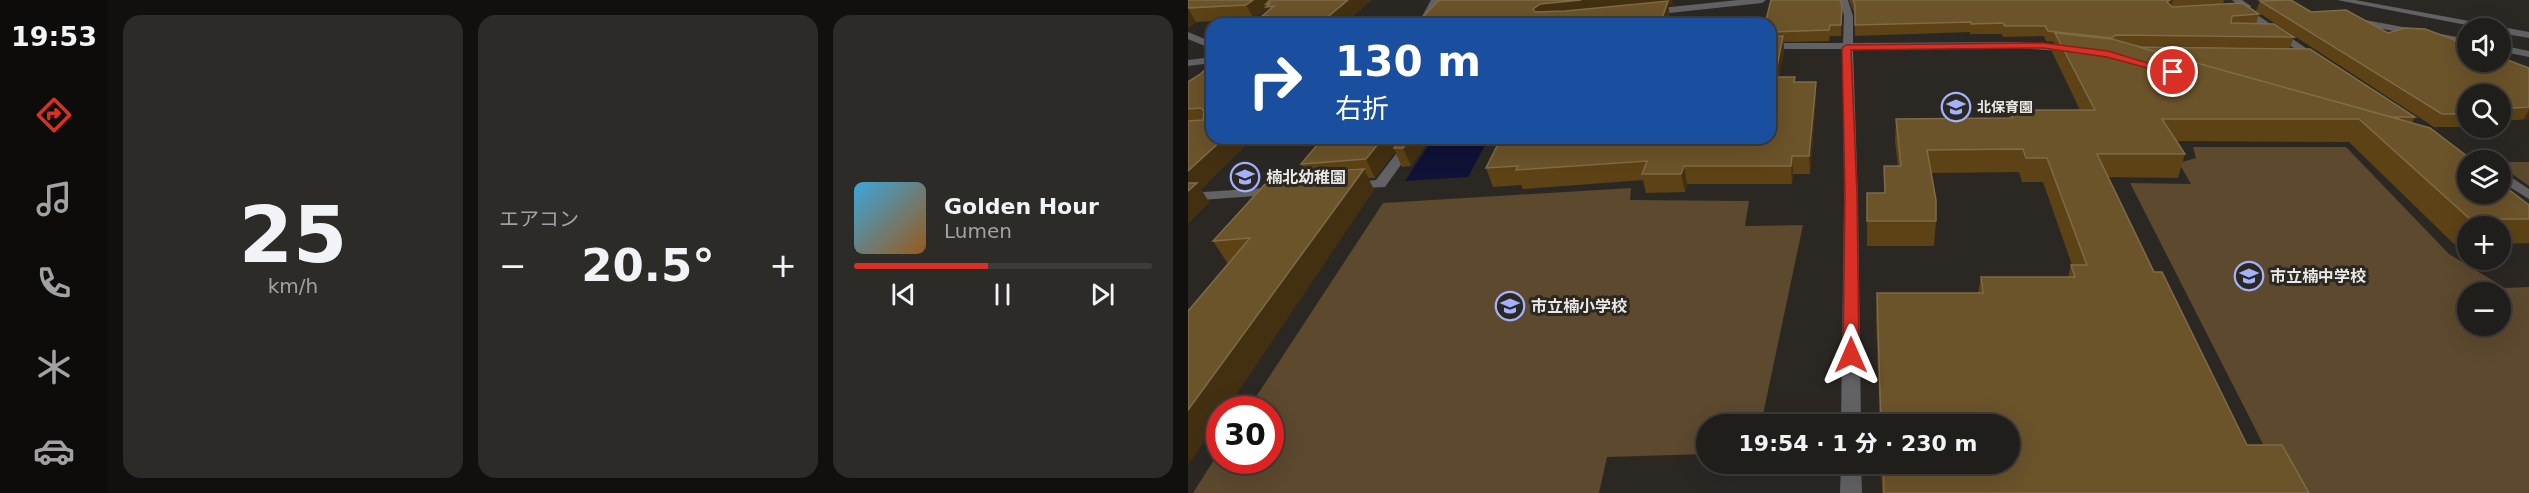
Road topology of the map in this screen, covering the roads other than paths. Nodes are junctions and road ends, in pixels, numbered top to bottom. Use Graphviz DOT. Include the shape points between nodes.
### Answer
graph roads {
  1 [pos="1288,0"];
  2 [pos="1435,0"];
  3 [pos="1762,0"];
  4 [pos="1844,0"];
  5 [pos="2340,0"];
  6 [pos="2239,4"];
  7 [pos="2229,9"];
  8 [pos="1635,14"];
  9 [pos="1264,18"];
  10 [pos="1426,18"];
  11 [pos="2341,19"];
  12 [pos="2457,21"];
  13 [pos="2272,29"];
  14 [pos="2251,30"];
  15 [pos="2511,32"];
  16 [pos="1188,35"];
  17 [pos="2529,35"];
  18 [pos="2457,40"];
  19 [pos="1206,43"];
  20 [pos="1776,46"];
  21 [pos="1846,48"];
  22 [pos="2511,50"];
  23 [pos="2085,51"];
  24 [pos="2286,53"];
  25 [pos="2308,53"];
  26 [pos="2529,54"];
  27 [pos="1206,61"];
  28 [pos="1188,63"];
  29 [pos="2328,65"];
  30 [pos="1410,144"];
  31 [pos="2511,182"];
  32 [pos="1336,187"];
  33 [pos="1293,190"];
  34 [pos="2529,195"];
  35 [pos="1188,197"];
  36 [pos="1851,414"];
  37 [pos="1851,474"];
  38 [pos="1851,493"];
  1 -- 9 [label="street"];
  2 -- 10 [label="street"];
  3 -- 8 [label="street"];
  4 -- 21 [label="street" via="1849,10"];
  5 -- 12 [label="street"];
  6 -- 7 [label="street"];
  6 -- 13 [label="street"];
  11 -- 18 [label="street"];
  13 -- 14 [label="street"];
  13 -- 25 [label="street"];
  15 -- 17 [label="street"];
  16 -- 19 [label="street"];
  20 -- 21 [label="street"];
  21 -- 23 [label="street" via="2018,45"];
  21 -- 36 [label="street" via="1851,194"];
  22 -- 26 [label="street"];
  24 -- 25 [label="street"];
  25 -- 29 [label="street"];
  27 -- 28 [label="street"];
  30 -- 32 [label="street" via="1380,184"];
  31 -- 34 [label="street"];
  33 -- 35 [label="street"];
  37 -- 38 [label="street"];
}
